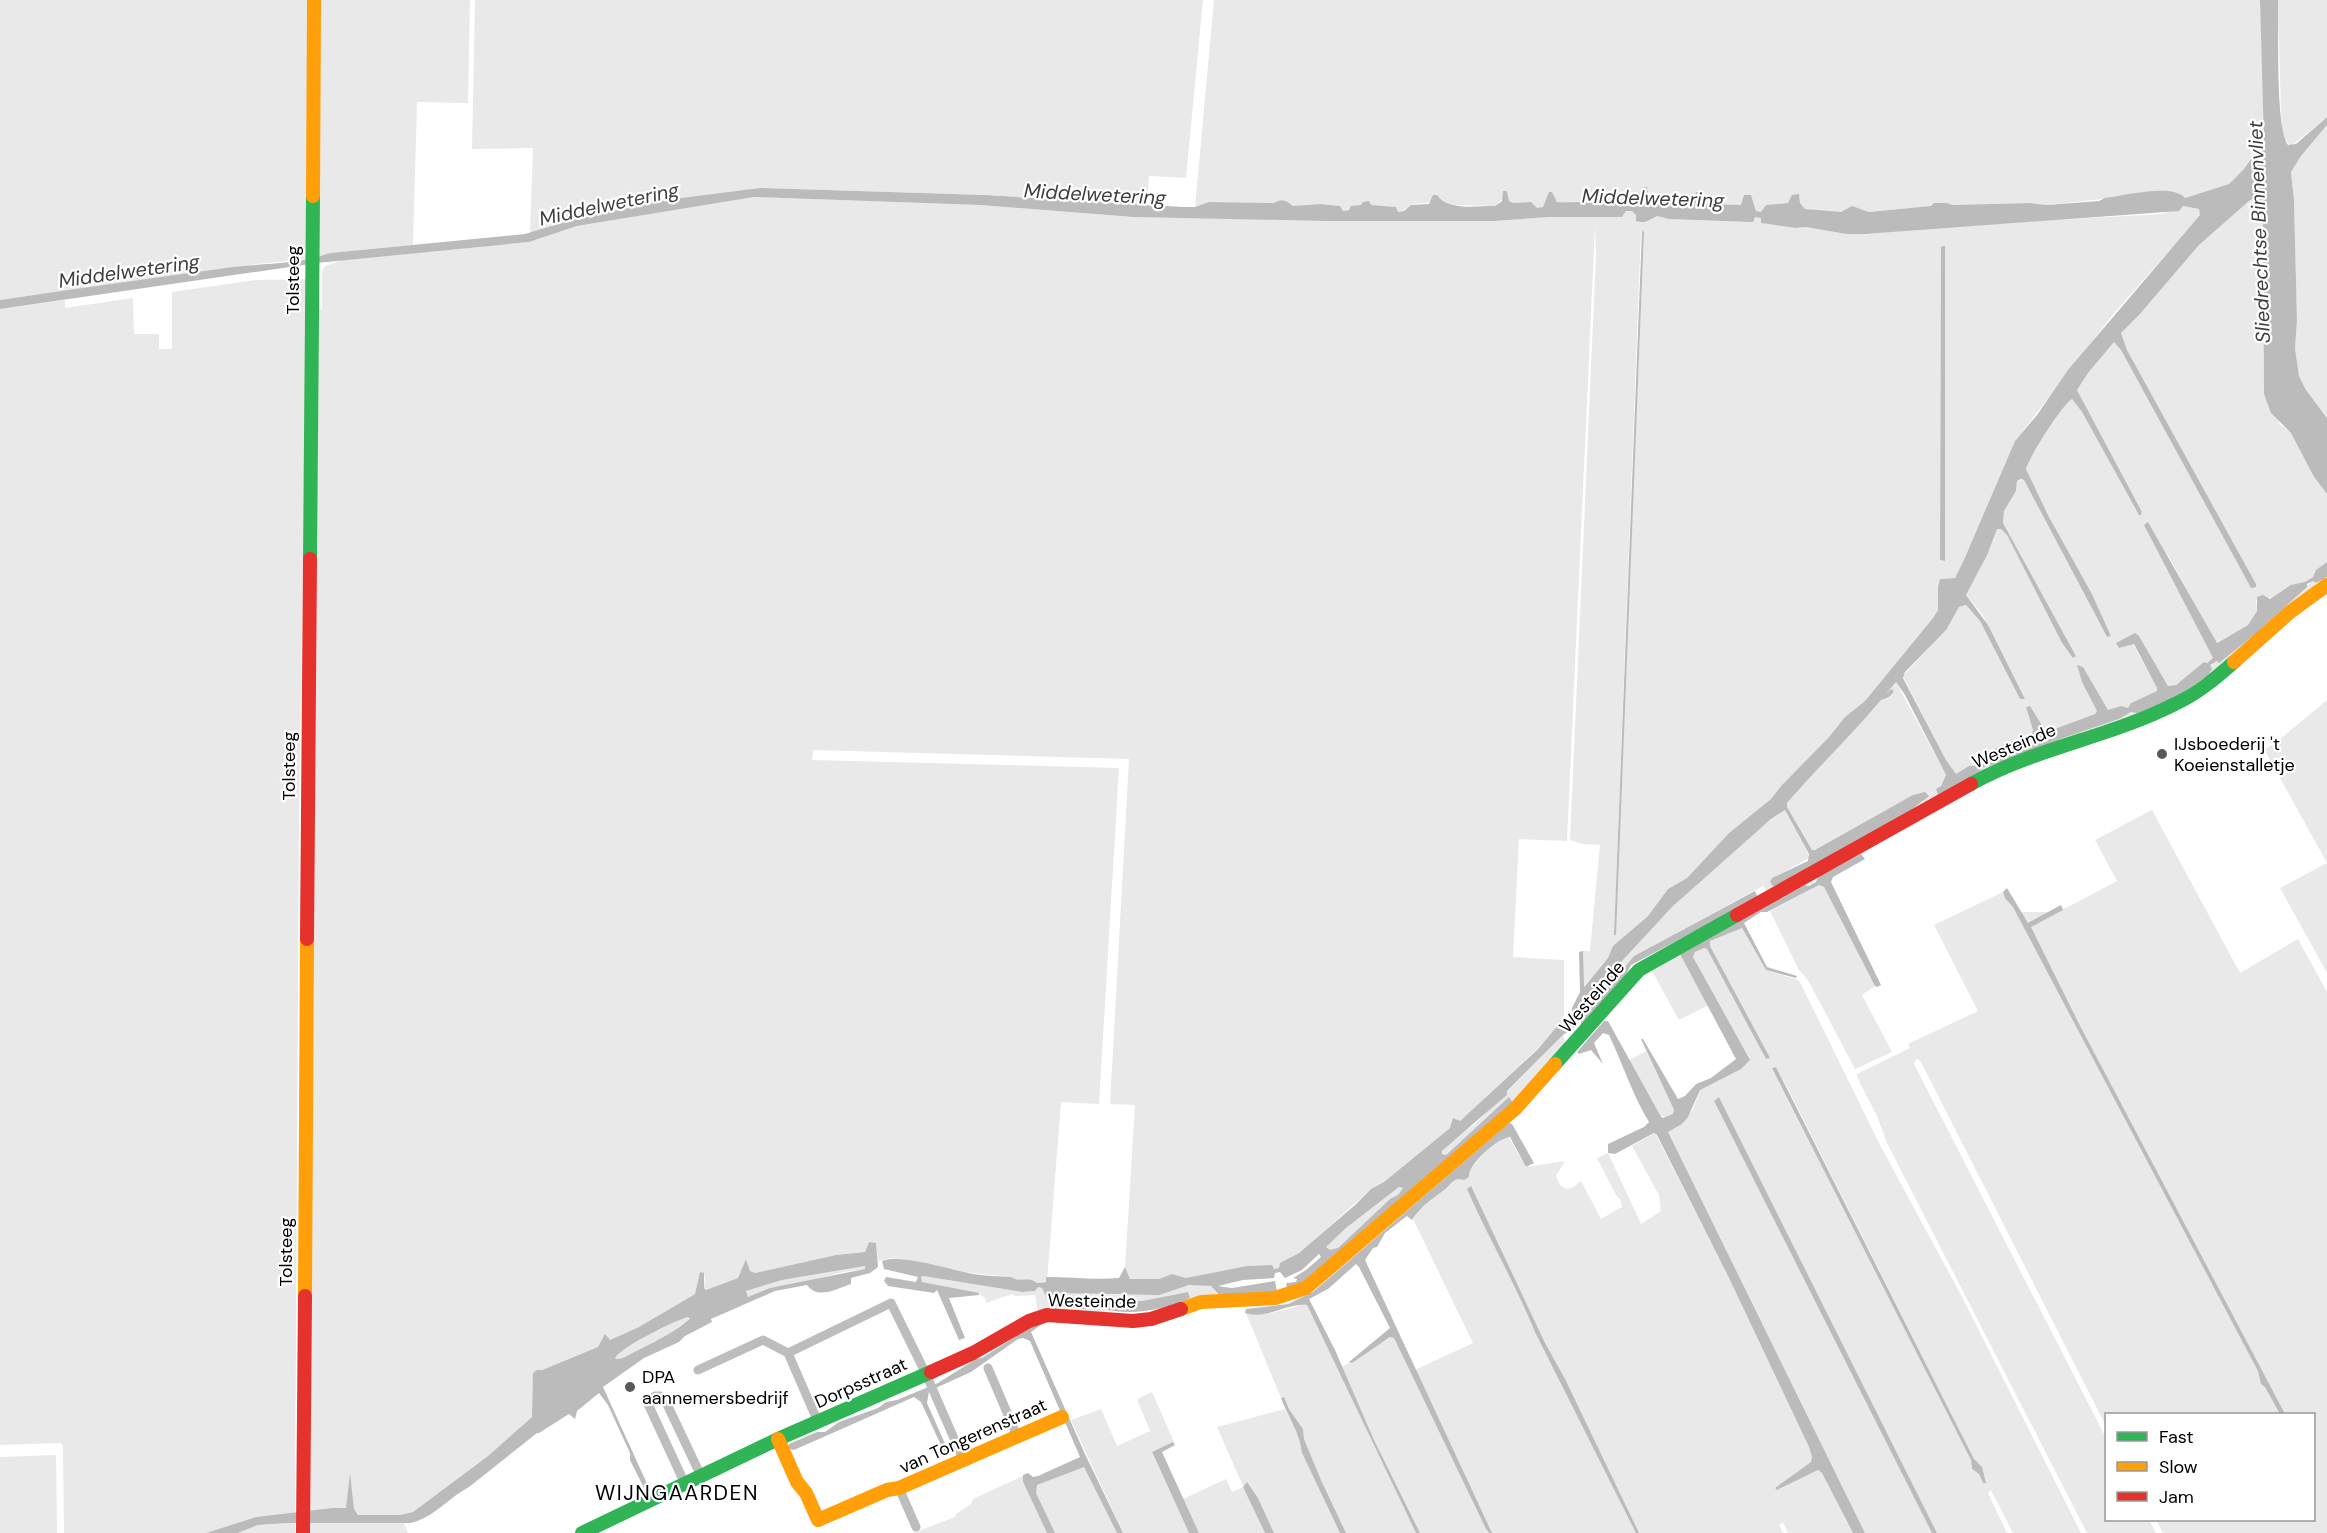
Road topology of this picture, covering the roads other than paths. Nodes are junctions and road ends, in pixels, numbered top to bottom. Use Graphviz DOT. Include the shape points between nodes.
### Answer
graph roads {
  1 [pos="314,0"];
  2 [pos="2327,585"];
  3 [pos="788,1353"];
  4 [pos="988,1368"];
  5 [pos="698,1370"];
  6 [pos="930,1384"];
  7 [pos="1062,1417"];
  8 [pos="818,1422"];
  9 [pos="1017,1437"];
  10 [pos="778,1439"];
  11 [pos="963,1460"];
  12 [pos="701,1476"];
  13 [pos="685,1484"];
  14 [pos="899,1488"];
  15 [pos="916,1527"];
  16 [pos="303,1528"];
  17 [pos="582,1533"];
  1 -- 16 [label="street, Tolsteeg"];
  2 -- 6 [label="street, Westeinde" via="2286,614 2220,674 2187,698 1982,778 1639,970 1515,1108 1306,1288 1275,1298 1201,1302 1134,1321 1047,1314 973,1353"];
  3 -- 5 [label="street" via="763,1340"];
  3 -- 6 [label="street" via="891,1303"];
  3 -- 8 [label="street"];
  4 -- 9 [label="street"];
  6 -- 8 [label="street, Dorpsstraat"];
  6 -- 11 [label="street"];
  7 -- 9 [label="street, van Tongerenstraat"];
  8 -- 10 [label="street, Dorpsstraat"];
  9 -- 11 [label="street, van Tongerenstraat"];
  10 -- 12 [label="street, Dorpsstraat"];
  10 -- 14 [label="street, van Tongerenstraat" via="818,1520"];
  11 -- 14 [label="street, van Tongerenstraat"];
  12 -- 13 [label="street, Dorpsstraat"];
  12 -- 13 [label="street" via="665,1400 655,1396 649,1406"];
  13 -- 17 [label="street, Dorpsstraat"];
  14 -- 15 [label="street, van Tongerenstraat"];
}
